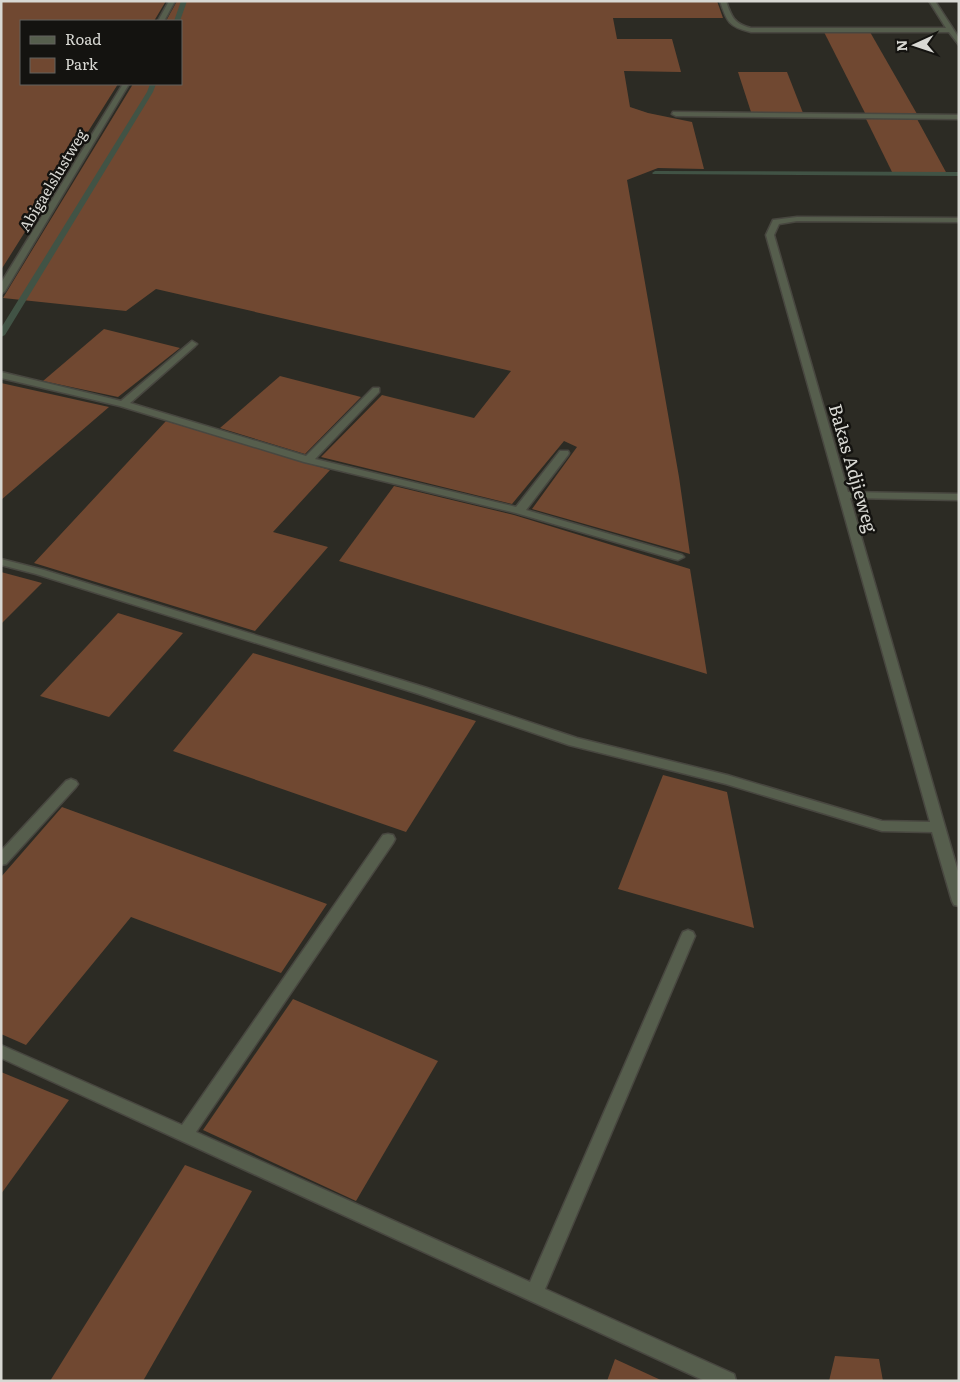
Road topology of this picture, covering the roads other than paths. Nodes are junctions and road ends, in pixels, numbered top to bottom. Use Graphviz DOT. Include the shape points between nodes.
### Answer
graph roads {
  1 [pos="172,1"];
  2 [pos="723,1"];
  3 [pos="932,1"];
  4 [pos="162,20"];
  5 [pos="950,30"];
  6 [pos="959,43"];
  7 [pos="125,85"];
  8 [pos="676,114"];
  9 [pos="959,117"];
  10 [pos="959,220"];
  11 [pos="1,291"];
  12 [pos="192,344"];
  13 [pos="1,375"];
  14 [pos="376,390"];
  15 [pos="123,404"];
  16 [pos="564,452"];
  17 [pos="308,460"];
  18 [pos="844,495"];
  19 [pos="959,497"];
  20 [pos="519,511"];
  21 [pos="678,557"];
  22 [pos="1,562"];
  23 [pos="71,784"];
  24 [pos="937,827"];
  25 [pos="388,839"];
  26 [pos="1,860"];
  27 [pos="959,901"];
  28 [pos="688,936"];
  29 [pos="1,1051"];
  30 [pos="185,1134"];
  31 [pos="534,1293"];
  32 [pos="727,1381"];
  1 -- 4 [label="street"];
  2 -- 5 [label="street" via="731,23 751,30"];
  3 -- 5 [label="street"];
  5 -- 6 [label="street"];
  7 -- 11 [label="street, Abigaelslustweg"];
  8 -- 9 [label="street"];
  10 -- 18 [label="street, Bakas Adjieweg" via="797,219 776,222 770,235"];
  12 -- 15 [label="street"];
  13 -- 15 [label="street"];
  14 -- 17 [label="street"];
  15 -- 17 [label="street"];
  16 -- 20 [label="street"];
  17 -- 20 [label="street"];
  18 -- 19 [label="street"];
  18 -- 24 [label="street, Bakas Adjieweg"];
  20 -- 21 [label="street"];
  22 -- 24 [label="street" via="423,691 574,742 727,780 882,826"];
  23 -- 26 [label="street"];
  24 -- 27 [label="street, Bakas Adjieweg"];
  25 -- 30 [label="street"];
  28 -- 31 [label="street"];
  29 -- 30 [label="street"];
  30 -- 31 [label="street"];
  31 -- 32 [label="street"];
}
